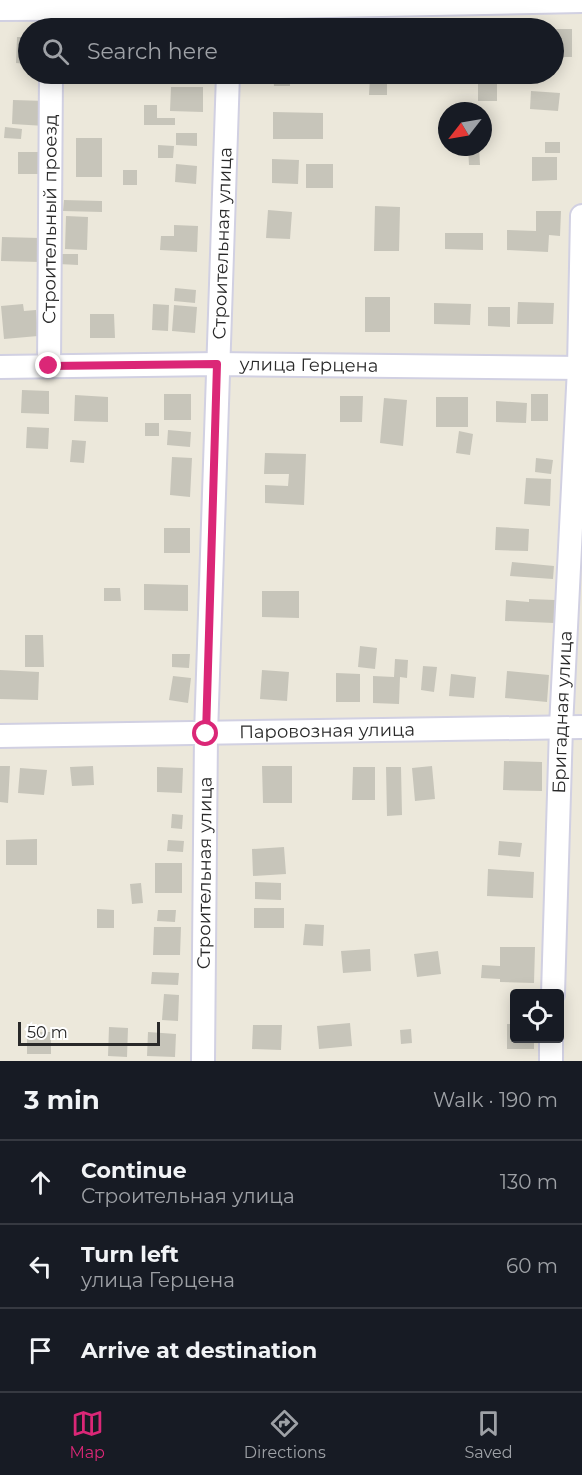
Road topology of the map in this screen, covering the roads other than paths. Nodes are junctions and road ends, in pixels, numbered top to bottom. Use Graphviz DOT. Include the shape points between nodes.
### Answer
graph roads {
  1 [pos="431,1"];
  2 [pos="582,1"];
  3 [pos="0,9"];
  4 [pos="51,12"];
  5 [pos="230,12"];
  6 [pos="51,84"];
  7 [pos="228,84"];
  8 [pos="582,216"];
  9 [pos="217,364"];
  10 [pos="49,366"];
  11 [pos="0,367"];
  12 [pos="580,368"];
  13 [pos="571,727"];
  14 [pos="206,734"];
  15 [pos="0,736"];
  16 [pos="553,989"];
  17 [pos="551,1043"];
  18 [pos="203,1061"];
  19 [pos="551,1061"];
  1 -- 2 [label="street"];
  1 -- 5 [label="street"];
  3 -- 4 [label="street"];
  4 -- 5 [label="street"];
  6 -- 10 [label="street, Строительный проезд"];
  7 -- 9 [label="street, Строительная улица"];
  8 -- 12 [label="street, Бригадная улица"];
  9 -- 10 [label="street, улица Герцена"];
  9 -- 12 [label="street, улица Герцена"];
  9 -- 14 [label="street, Строительная улица"];
  10 -- 11 [label="street, улица Герцена"];
  12 -- 13 [label="street, Бригадная улица"];
  13 -- 14 [label="street, Паровозная улица"];
  13 -- 16 [label="street, Бригадная улица"];
  14 -- 15 [label="street, Паровозная улица"];
  14 -- 18 [label="street, Строительная улица"];
  17 -- 19 [label="street"];
}
